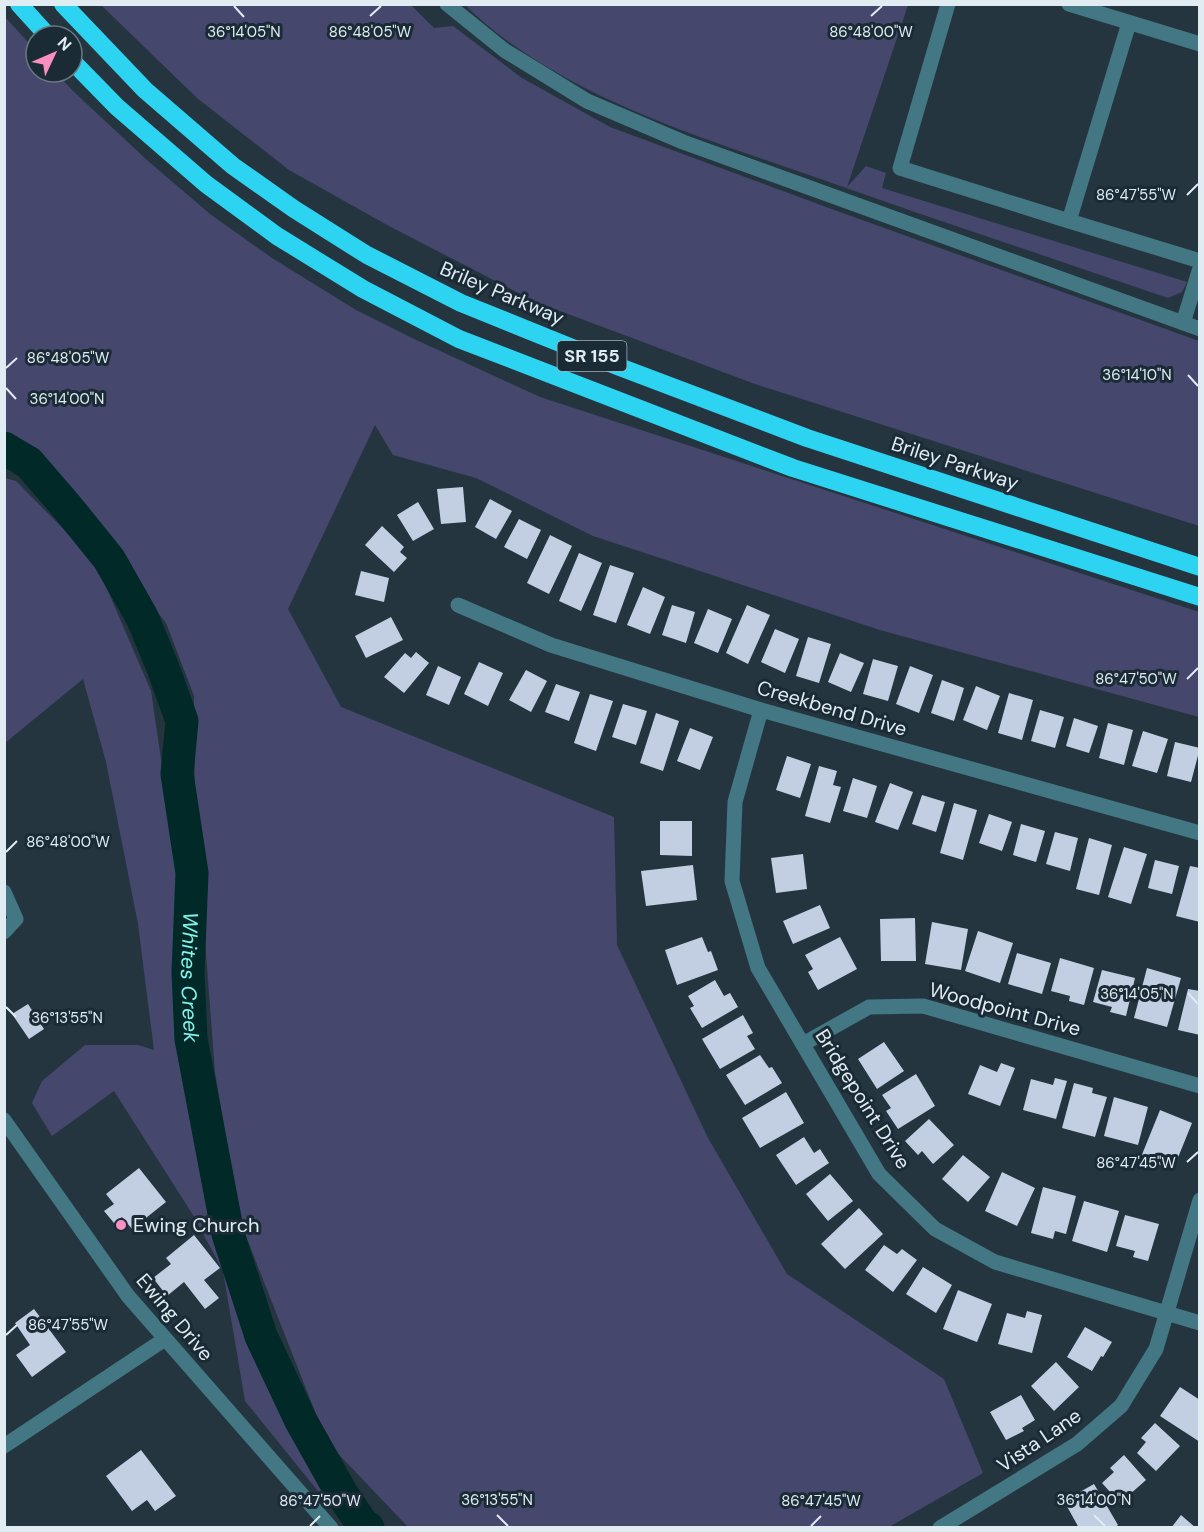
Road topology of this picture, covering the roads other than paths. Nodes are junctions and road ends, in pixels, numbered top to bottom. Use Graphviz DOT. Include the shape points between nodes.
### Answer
graph roads {
  1 [pos="19,4"];
  2 [pos="63,4"];
  3 [pos="447,4"];
  4 [pos="948,4"];
  5 [pos="1069,4"];
  6 [pos="1129,23"];
  7 [pos="37,24"];
  8 [pos="1200,44"];
  9 [pos="84,73"];
  10 [pos="1069,221"];
  11 [pos="1200,261"];
  12 [pos="1200,268"];
  13 [pos="1183,323"];
  14 [pos="1200,329"];
  15 [pos="1200,567"];
  16 [pos="1200,597"];
  17 [pos="458,605"];
  18 [pos="761,710"];
  19 [pos="1200,833"];
  20 [pos="4,892"];
  21 [pos="4,932"];
  22 [pos="803,1044"];
  23 [pos="1200,1086"];
  24 [pos="4,1120"];
  25 [pos="1200,1200"];
  26 [pos="1166,1314"];
  27 [pos="1200,1323"];
  28 [pos="165,1339"];
  29 [pos="4,1446"];
  30 [pos="331,1527"];
  31 [pos="940,1527"];
  1 -- 7 [label="highway"];
  2 -- 15 [label="highway, Briley Parkway / SR 155" via="145,90 233,166 367,255 461,303 807,438"];
  3 -- 13 [label="street" via="504,50 587,101 683,142"];
  4 -- 10 [label="street" via="900,168"];
  5 -- 6 [label="street"];
  6 -- 8 [label="street"];
  6 -- 10 [label="street"];
  9 -- 16 [label="highway, SR 155" via="206,184 277,236 363,289 459,339 793,468"];
  10 -- 11 [label="street"];
  12 -- 13 [label="street"];
  13 -- 14 [label="street"];
  17 -- 18 [label="street, Creekbend Drive" via="551,645"];
  18 -- 19 [label="street, Creekbend Drive"];
  18 -- 22 [label="street, Bridgepoint Drive" via="735,802 732,881 758,968"];
  20 -- 21 [label="street" via="16,919"];
  22 -- 23 [label="street, Woodpoint Drive" via="869,1007 923,1006"];
  22 -- 26 [label="street, Bridgepoint Drive" via="879,1174 935,1229 995,1262"];
  24 -- 28 [label="street, Ewing Drive" via="128,1296"];
  25 -- 26 [label="street, Vista Lane"];
  26 -- 27 [label="street, Bridgepoint Drive"];
  26 -- 31 [label="street, Vista Lane" via="1156,1348 1121,1406 1077,1444"];
  28 -- 29 [label="street"];
  28 -- 30 [label="street, Ewing Drive"];
}
